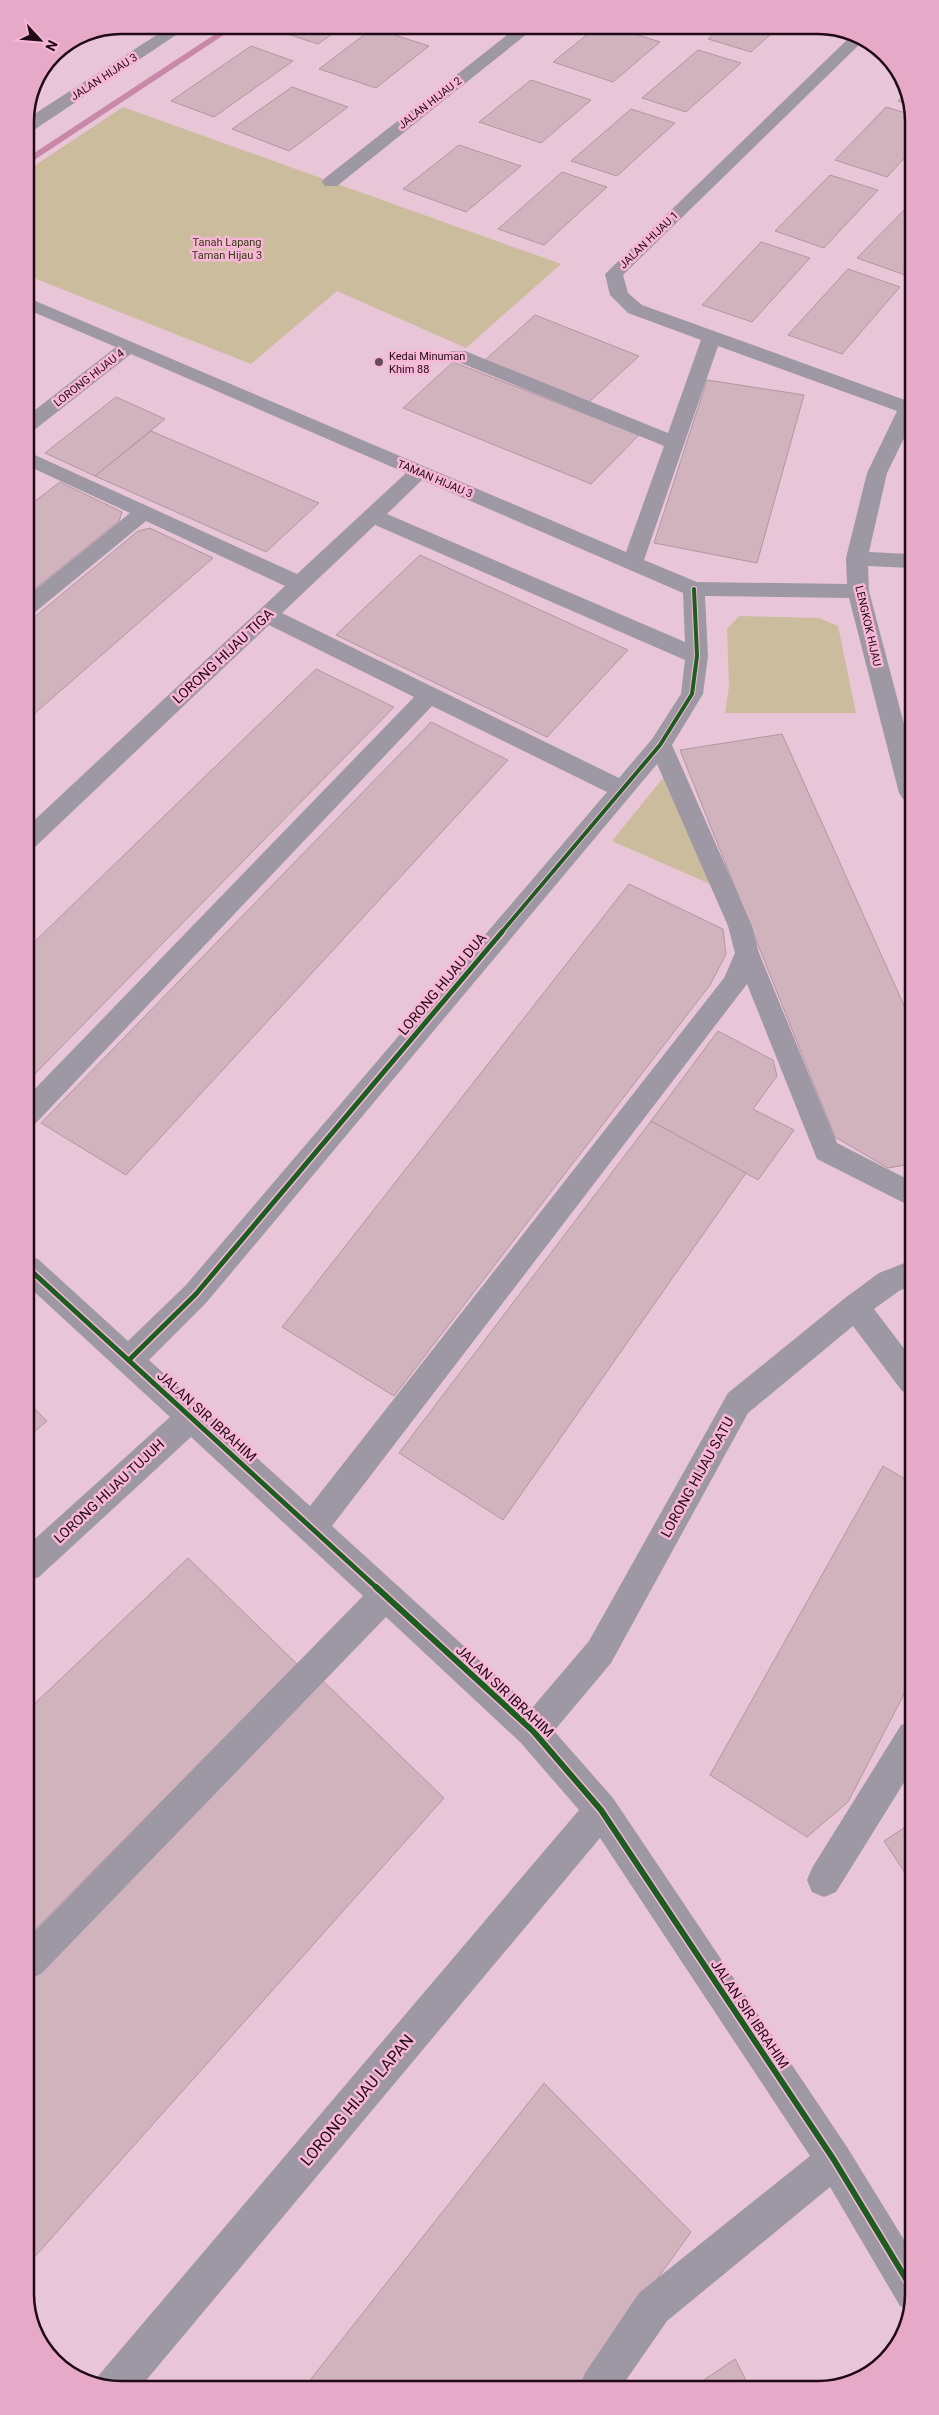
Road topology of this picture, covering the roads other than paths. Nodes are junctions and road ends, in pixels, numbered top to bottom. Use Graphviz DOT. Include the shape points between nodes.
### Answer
graph roads {
  1 [pos="169,34"];
  2 [pos="519,34"];
  3 [pos="854,42"];
  4 [pos="34,122"];
  5 [pos="331,182"];
  6 [pos="34,306"];
  7 [pos="712,336"];
  8 [pos="128,347"];
  9 [pos="458,355"];
  10 [pos="905,406"];
  11 [pos="905,413"];
  12 [pos="34,421"];
  13 [pos="675,443"];
  14 [pos="34,461"];
  15 [pos="419,472"];
  16 [pos="144,512"];
  17 [pos="373,516"];
  18 [pos="858,558"];
  19 [pos="905,561"];
  20 [pos="634,562"];
  21 [pos="300,584"];
  22 [pos="694,589"];
  23 [pos="858,591"];
  24 [pos="34,601"];
  25 [pos="267,615"];
  26 [pos="697,656"];
  27 [pos="429,695"];
  28 [pos="660,745"];
  29 [pos="905,770"];
  30 [pos="621,789"];
  31 [pos="34,834"];
  32 [pos="747,953"];
  33 [pos="34,1108"];
  34 [pos="905,1191"];
  35 [pos="34,1273"];
  36 [pos="905,1275"];
  37 [pos="855,1307"];
  38 [pos="129,1360"];
  39 [pos="905,1373"];
  40 [pos="191,1416"];
  41 [pos="312,1527"];
  42 [pos="34,1560"];
  43 [pos="386,1595"];
  44 [pos="533,1730"];
  45 [pos="905,1750"];
  46 [pos="601,1810"];
  47 [pos="824,1880"];
  48 [pos="34,1957"];
  49 [pos="834,2160"];
  50 [pos="905,2277"];
  51 [pos="120,2381"];
  52 [pos="603,2381"];
  1 -- 4 [label="street, JALAN HIJAU 3"];
  2 -- 5 [label="street, JALAN HIJAU 2"];
  3 -- 7 [label="street, JALAN HIJAU 1" via="614,274 619,295 635,309"];
  6 -- 8 [label="street, TAMAN HIJAU 3"];
  7 -- 10 [label="street, JALAN HIJAU 1"];
  7 -- 13 [label="street"];
  8 -- 12 [label="street, LORONG HIJAU 4"];
  8 -- 15 [label="street, TAMAN HIJAU 3"];
  9 -- 13 [label="street"];
  11 -- 18 [label="street, LENGKOK HIJAU" via="877,473"];
  13 -- 20 [label="street"];
  14 -- 16 [label="street"];
  15 -- 17 [label="street, LORONG HIJAU TIGA"];
  15 -- 20 [label="street, TAMAN HIJAU 3"];
  16 -- 21 [label="street"];
  16 -- 24 [label="street"];
  17 -- 21 [label="street, LORONG HIJAU TIGA"];
  17 -- 26 [label="street"];
  18 -- 19 [label="street"];
  18 -- 23 [label="street, LENGKOK HIJAU"];
  20 -- 22 [label="street, TAMAN HIJAU 3"];
  21 -- 25 [label="street, LORONG HIJAU TIGA"];
  22 -- 23 [label="street, TAMAN HIJAU 3"];
  22 -- 26 [label="street, LORONG HIJAU DUA"];
  23 -- 29 [label="street, LENGKOK HIJAU"];
  25 -- 27 [label="street"];
  25 -- 31 [label="street, LORONG HIJAU TIGA"];
  26 -- 28 [label="street, LORONG HIJAU DUA" via="692,694"];
  27 -- 30 [label="street"];
  27 -- 33 [label="street"];
  28 -- 30 [label="street, LORONG HIJAU DUA"];
  28 -- 32 [label="street" via="740,926"];
  30 -- 38 [label="street, LORONG HIJAU DUA" via="196,1294"];
  32 -- 34 [label="street" via="827,1151"];
  32 -- 41 [label="street" via="730,990"];
  35 -- 38 [label="street, JALAN SIR IBRAHIM"];
  36 -- 37 [label="street, LORONG HIJAU SATU" via="889,1282"];
  37 -- 39 [label="street"];
  37 -- 44 [label="street, LORONG HIJAU SATU" via="738,1403 600,1652"];
  38 -- 40 [label="street, JALAN SIR IBRAHIM"];
  40 -- 41 [label="street, JALAN SIR IBRAHIM"];
  40 -- 42 [label="street, LORONG HIJAU TUJUH"];
  41 -- 43 [label="street, JALAN SIR IBRAHIM"];
  43 -- 44 [label="street, JALAN SIR IBRAHIM"];
  43 -- 48 [label="street"];
  44 -- 46 [label="street, JALAN SIR IBRAHIM"];
  45 -- 47 [label="street"];
  46 -- 49 [label="street, JALAN SIR IBRAHIM"];
  46 -- 51 [label="street, LORONG HIJAU LAPAN"];
  49 -- 50 [label="street, JALAN SIR IBRAHIM"];
  49 -- 52 [label="street" via="653,2307"];
}
